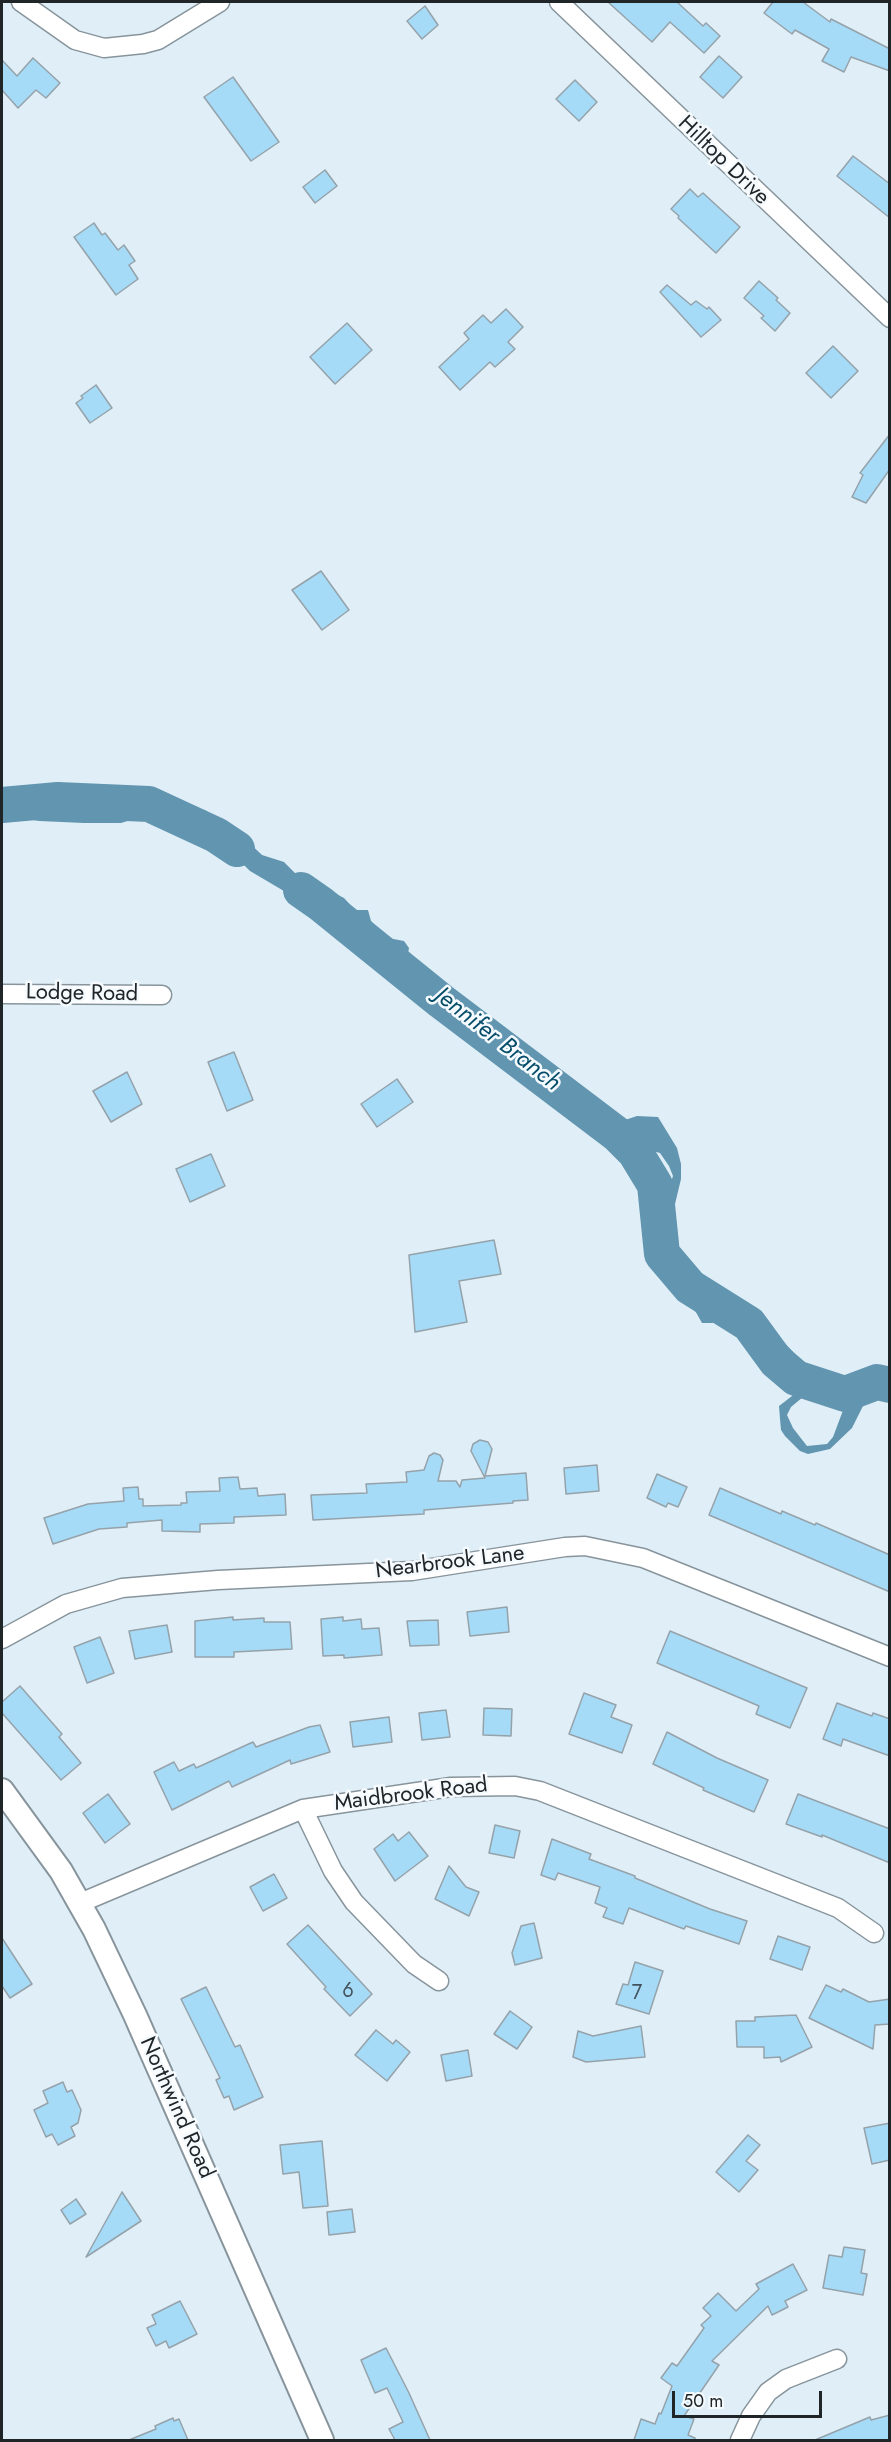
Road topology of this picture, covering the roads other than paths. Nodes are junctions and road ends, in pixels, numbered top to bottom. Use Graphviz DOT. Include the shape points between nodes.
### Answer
graph roads {
  1 [pos="21,2"];
  2 [pos="220,2"];
  3 [pos="559,2"];
  4 [pos="890,318"];
  5 [pos="2,994"];
  6 [pos="162,995"];
  7 [pos="2,1639"];
  8 [pos="890,1657"];
  9 [pos="2,1790"];
  10 [pos="303,1809"];
  11 [pos="80,1903"];
  12 [pos="874,1933"];
  13 [pos="439,1981"];
  14 [pos="837,2359"];
  15 [pos="322,2440"];
  16 [pos="740,2440"];
  1 -- 2 [label="street" via="75,40 110,48 158,40"];
  3 -- 4 [label="street, Hilltop Drive"];
  5 -- 6 [label="street, Lodge Road"];
  7 -- 8 [label="street, Nearbrook Lane" via="66,1604 122,1588 412,1571 585,1546 643,1558"];
  9 -- 11 [label="street, Northwind Road"];
  10 -- 11 [label="street, Maidbrook Road"];
  10 -- 12 [label="street, Maidbrook Road" via="451,1787 532,1789 838,1908"];
  10 -- 13 [label="street" via="333,1870 354,1902 414,1964"];
  11 -- 15 [label="street, Northwind Road" via="135,2015"];
  14 -- 16 [label="street" via="786,2379 768,2392"];
}
